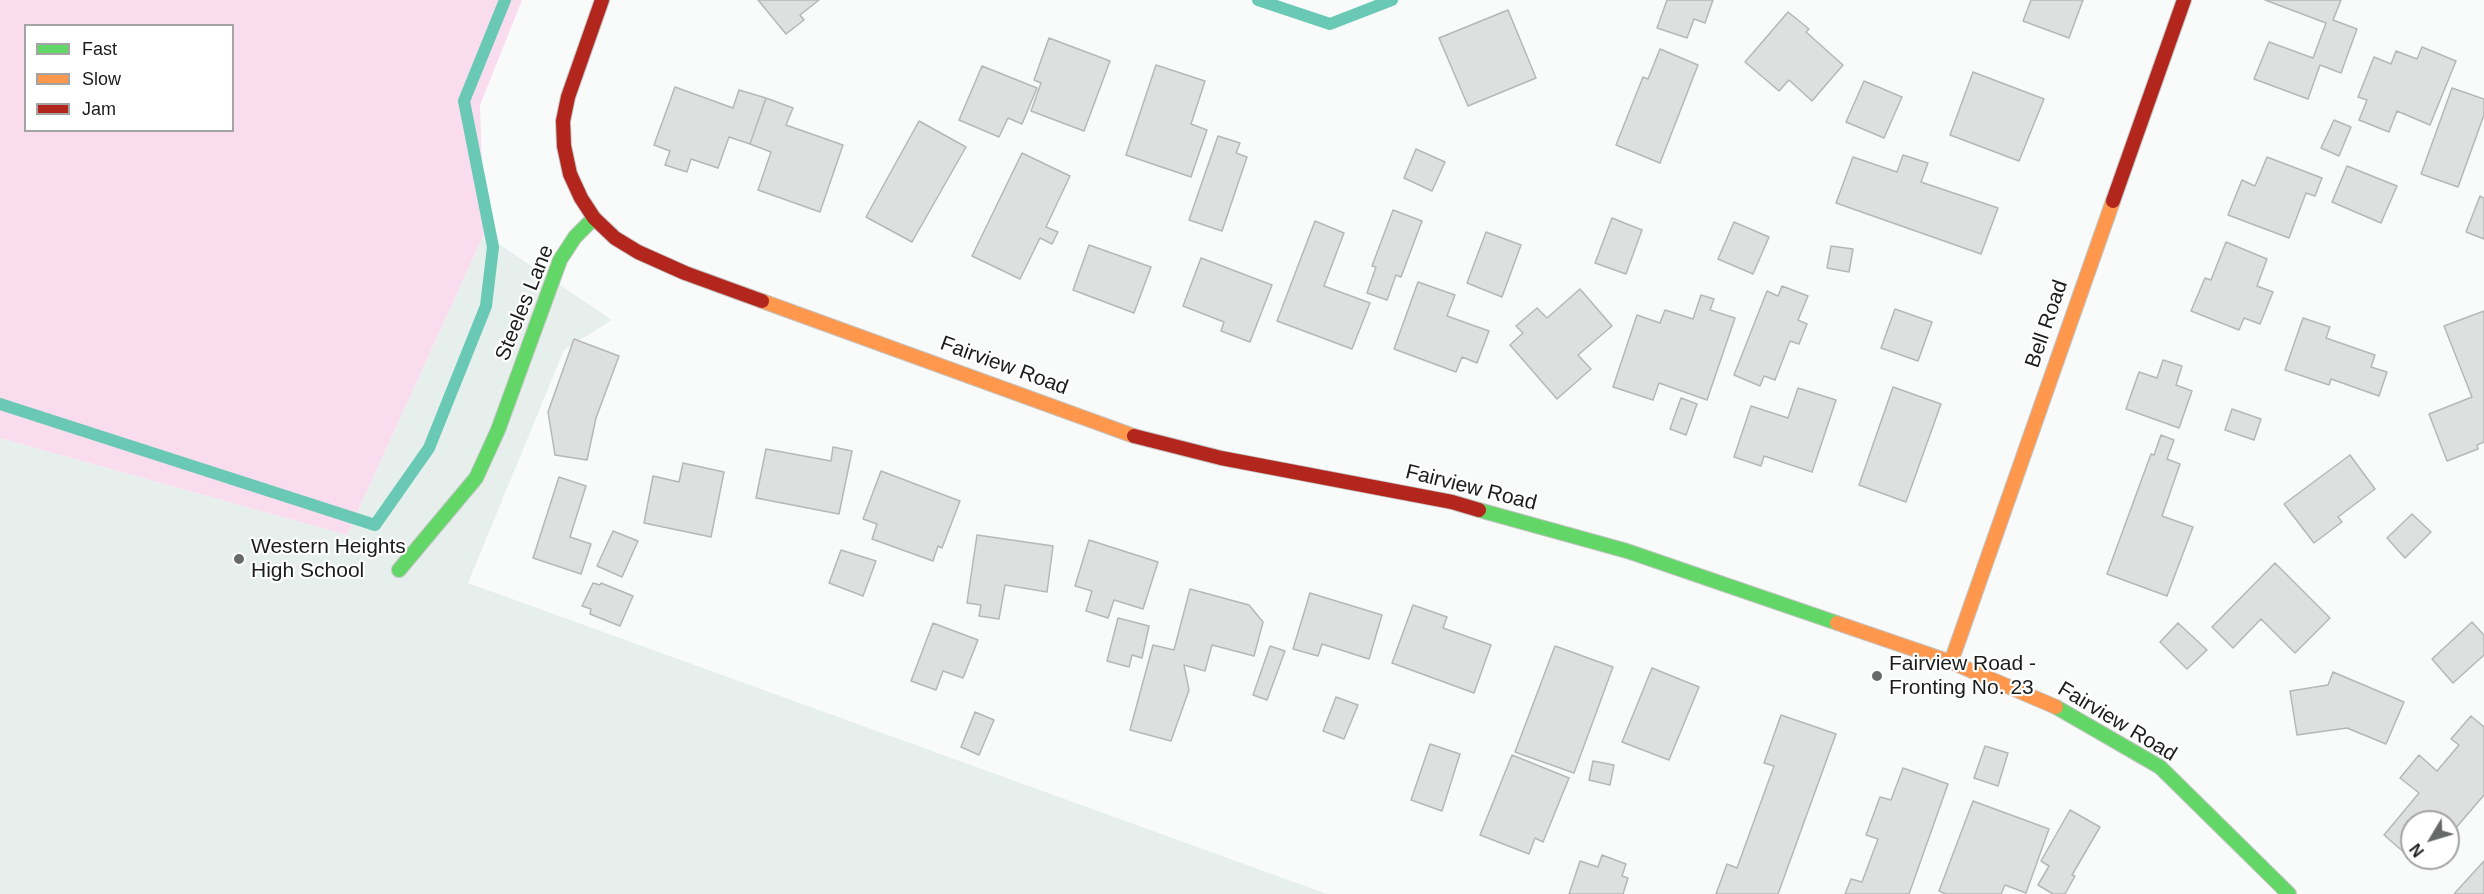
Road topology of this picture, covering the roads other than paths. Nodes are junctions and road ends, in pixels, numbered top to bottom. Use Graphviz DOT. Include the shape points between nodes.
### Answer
graph roads {
  1 [pos="602,0"];
  2 [pos="2184,0"];
  3 [pos="594,218"];
  4 [pos="399,570"];
  5 [pos="1951,662"];
  6 [pos="2289,894"];
  1 -- 3 [label="street" via="563,121 570,174"];
  2 -- 5 [label="street, Bell Road"];
  3 -- 4 [label="street, Steeles Lane" via="560,260 498,430 476,478"];
  3 -- 5 [label="street, Fairview Road" via="638,252 685,273 1137,437 1221,458 1452,502 1627,551"];
  5 -- 6 [label="street, Fairview Road" via="2060,709 2160,767"];
}
